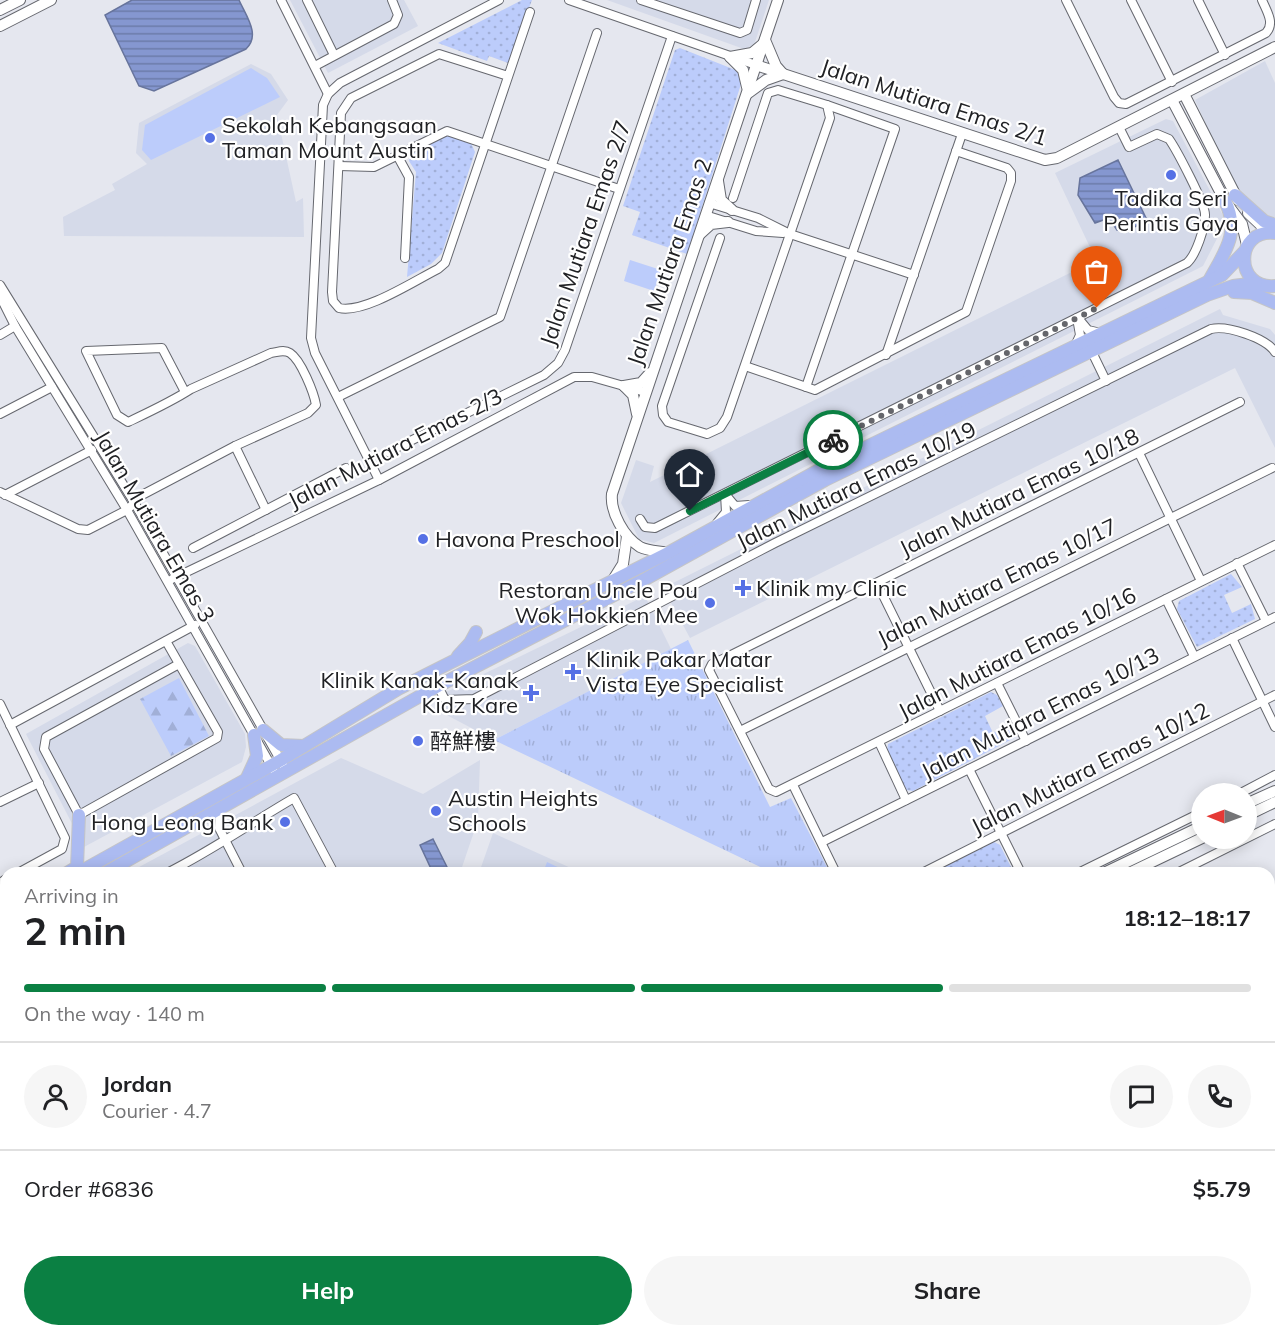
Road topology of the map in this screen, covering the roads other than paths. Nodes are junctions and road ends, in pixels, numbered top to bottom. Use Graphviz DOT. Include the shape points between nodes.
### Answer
graph roads {
  1 [pos="20,0"];
  2 [pos="51,0"];
  3 [pos="281,0"];
  4 [pos="307,0"];
  5 [pos="392,0"];
  6 [pos="499,0"];
  7 [pos="569,0"];
  8 [pos="641,0"];
  9 [pos="756,0"];
  10 [pos="778,0"];
  11 [pos="1066,0"];
  12 [pos="1131,0"];
  13 [pos="1198,0"];
  14 [pos="1262,0"];
  15 [pos="578,2"];
  16 [pos="0,10"];
  17 [pos="530,12"];
  18 [pos="0,26"];
  19 [pos="597,33"];
  20 [pos="672,36"];
  21 [pos="765,40"];
  22 [pos="1275,47"];
  23 [pos="334,55"];
  24 [pos="1225,55"];
  25 [pos="730,57"];
  26 [pos="315,66"];
  27 [pos="756,66"];
  28 [pos="783,74"];
  29 [pos="508,76"];
  30 [pos="1172,82"];
  31 [pos="328,94"];
  32 [pos="1184,94"];
  33 [pos="746,96"];
  34 [pos="1172,100"];
  35 [pos="827,105"];
  36 [pos="1119,127"];
  37 [pos="962,134"];
  38 [pos="485,143"];
  39 [pos="956,152"];
  40 [pos="397,155"];
  41 [pos="339,166"];
  42 [pos="553,166"];
  43 [pos="721,169"];
  44 [pos="620,189"];
  45 [pos="733,198"];
  46 [pos="1230,198"];
  47 [pos="709,203"];
  48 [pos="732,210"];
  49 [pos="705,215"];
  50 [pos="729,222"];
  51 [pos="1273,230"];
  52 [pos="790,234"];
  53 [pos="720,238"];
  54 [pos="694,246"];
  55 [pos="1245,248"];
  56 [pos="852,255"];
  57 [pos="405,258"];
  58 [pos="914,275"];
  59 [pos="1256,283"];
  60 [pos="0,285"];
  61 [pos="1210,288"];
  62 [pos="1273,288"];
  63 [pos="0,296"];
  64 [pos="1275,303"];
  65 [pos="1077,318"];
  66 [pos="15,327"];
  67 [pos="1101,333"];
  68 [pos="0,334"];
  69 [pos="1075,346"];
  70 [pos="1091,350"];
  71 [pos="1275,352"];
  72 [pos="886,355"];
  73 [pos="745,366"];
  74 [pos="652,370"];
  75 [pos="1106,381"];
  76 [pos="624,386"];
  77 [pos="52,387"];
  78 [pos="806,387"];
  79 [pos="185,392"];
  80 [pos="645,392"];
  81 [pos="338,397"];
  82 [pos="1240,402"];
  83 [pos="0,414"];
  84 [pos="637,418"];
  85 [pos="235,446"];
  86 [pos="92,450"];
  87 [pos="388,452"];
  88 [pos="1139,453"];
  89 [pos="346,468"];
  90 [pos="1272,468"];
  91 [pos="379,480"];
  92 [pos="3,493"];
  93 [pos="725,494"];
  94 [pos="134,502"];
  95 [pos="757,504"];
  96 [pos="127,510"];
  97 [pos="266,510"];
  98 [pos="1170,516"];
  99 [pos="640,519"];
  100 [pos="714,528"];
  101 [pos="627,536"];
  102 [pos="1275,545"];
  103 [pos="193,548"];
  104 [pos="668,553"];
  105 [pos="1237,563"];
  106 [pos="171,580"];
  107 [pos="612,581"];
  108 [pos="1201,581"];
  109 [pos="877,583"];
  110 [pos="1166,598"];
  111 [pos="1275,617"];
  112 [pos="201,621"];
  113 [pos="1266,621"];
  114 [pos="192,627"];
  115 [pos="476,632"];
  116 [pos="1232,638"];
  117 [pos="166,641"];
  118 [pos="484,647"];
  119 [pos="908,647"];
  120 [pos="503,651"];
  121 [pos="1194,656"];
  122 [pos="179,664"];
  123 [pos="448,665"];
  124 [pos="997,683"];
  125 [pos="438,686"];
  126 [pos="1275,695"];
  127 [pos="1263,701"];
  128 [pos="0,704"];
  129 [pos="940,711"];
  130 [pos="10,725"];
  131 [pos="1275,727"];
  132 [pos="740,731"];
  133 [pos="258,732"];
  134 [pos="1026,741"];
  135 [pos="879,742"];
  136 [pos="304,746"];
  137 [pos="279,768"];
  138 [pos="969,769"];
  139 [pos="1275,775"];
  140 [pos="246,779"];
  141 [pos="39,783"];
  142 [pos="793,784"];
  143 [pos="1257,784"];
  144 [pos="1275,790"];
  145 [pos="1257,799"];
  146 [pos="906,800"];
  147 [pos="0,802"];
  148 [pos="1275,802"];
  149 [pos="220,808"];
  150 [pos="1257,811"];
  151 [pos="79,815"];
  152 [pos="1191,817"];
  153 [pos="1275,824"];
  154 [pos="1191,831"];
  155 [pos="1001,834"];
  156 [pos="224,839"];
  157 [pos="822,842"];
  158 [pos="1191,843"];
  159 [pos="29,867"];
  160 [pos="77,867"];
  161 [pos="89,867"];
  162 [pos="116,867"];
  163 [pos="179,867"];
  164 [pos="239,867"];
  165 [pos="331,867"];
  166 [pos="833,867"];
  167 [pos="934,867"];
  168 [pos="1018,867"];
  169 [pos="1090,867"];
  170 [pos="1117,867"];
  171 [pos="1142,867"];
  172 [pos="1189,867"];
  1 -- 16 [label="street"];
  2 -- 18 [label="street"];
  3 -- 26 [label="street"];
  4 -- 23 [label="street"];
  5 -- 23 [label="street" via="398,15 394,24"];
  6 -- 31 [label="street" via="340,83"];
  7 -- 15 [label="street, Jalan Mutiara Emas 2/1"];
  8 -- 9 [label="street" via="740,33 747,30"];
  10 -- 21 [label="street, Jalan Mutiara Emas 2"];
  11 -- 30 [label="street" via="1119,102 1129,103"];
  12 -- 30 [label="street"];
  13 -- 24 [label="street"];
  14 -- 24 [label="street" via="1272,21 1270,28"];
  15 -- 20 [label="street, Jalan Mutiara Emas 2/1"];
  17 -- 29 [label="street"];
  19 -- 42 [label="street"];
  20 -- 25 [label="street, Jalan Mutiara Emas 2/1"];
  20 -- 44 [label="street, Jalan Mutiara Emas 2/7"];
  21 -- 25 [label="street" via="754,52"];
  21 -- 27 [label="street, Jalan Mutiara Emas 2"];
  21 -- 28 [label="street"];
  22 -- 32 [label="street, Jalan Mutiara Emas 2/1"];
  23 -- 26 [label="street"];
  24 -- 30 [label="street"];
  25 -- 27 [label="street, Jalan Mutiara Emas 2/1"];
  25 -- 33 [label="street" via="745,73"];
  26 -- 31 [label="street"];
  27 -- 28 [label="street, Jalan Mutiara Emas 2/1"];
  27 -- 33 [label="street, Jalan Mutiara Emas 2"];
  28 -- 33 [label="street" via="765,80"];
  28 -- 37 [label="street, Jalan Mutiara Emas 2/1"];
  29 -- 38 [label="street"];
  29 -- 41 [label="street" via="439,54 351,98 341,113"];
  31 -- 81 [label="street" via="322,111 311,330 315,353"];
  32 -- 34 [label="street, Jalan Mutiara Emas 2/1"];
  32 -- 46 [label="street"];
  33 -- 43 [label="street, Jalan Mutiara Emas 2"];
  34 -- 36 [label="street, Jalan Mutiara Emas 2/1"];
  34 -- 46 [label="street"];
  35 -- 45 [label="street" via="778,90 768,93"];
  35 -- 52 [label="street" via="830,118"];
  35 -- 56 [label="street" via="895,129"];
  36 -- 37 [label="street, Jalan Mutiara Emas 2/1" via="1057,158 1045,160"];
  36 -- 65 [label="street" via="1129,147 1157,134 1169,139 1202,203 1205,219 1187,263"];
  37 -- 39 [label="street"];
  38 -- 40 [label="street" via="445,130"];
  38 -- 41 [label="street" via="442,265 352,308 339,308 332,297"];
  38 -- 42 [label="street"];
  39 -- 58 [label="street"];
  39 -- 72 [label="street" via="1007,168 1011,173 970,301 966,312"];
  40 -- 41 [label="street" via="374,167"];
  40 -- 57 [label="street" via="409,177"];
  42 -- 44 [label="street"];
  42 -- 81 [label="street" via="500,316"];
  43 -- 47 [label="street, Jalan Mutiara Emas 2"];
  43 -- 48 [label="street" via="719,195"];
  44 -- 87 [label="street, Jalan Mutiara Emas 2/7" via="565,350 555,367"];
  46 -- 51 [label="main road"];
  46 -- 55 [label="street" via="1245,230"];
  46 -- 61 [label="main road" via="1233,234"];
  47 -- 48 [label="street"];
  47 -- 49 [label="street, Jalan Mutiara Emas 2"];
  48 -- 52 [label="street"];
  49 -- 50 [label="street"];
  49 -- 54 [label="street, Jalan Mutiara Emas 2"];
  50 -- 52 [label="street" via="756,231"];
  50 -- 54 [label="street" via="715,222 705,228"];
  51 -- 55 [label="main road" via="1252,238"];
  52 -- 56 [label="street"];
  52 -- 73 [label="street"];
  53 -- 73 [label="street" via="662,406 663,415 668,422 714,433 727,417"];
  54 -- 74 [label="street, Jalan Mutiara Emas 2"];
  55 -- 59 [label="main road" via="1246,272"];
  55 -- 61 [label="main road"];
  56 -- 58 [label="street"];
  56 -- 78 [label="street"];
  58 -- 72 [label="street"];
  59 -- 61 [label="main road"];
  59 -- 62 [label="main road"];
  60 -- 94 [label="street, Jalan Mutiara Emas 3"];
  61 -- 64 [label="main road" via="1242,291"];
  61 -- 67 [label="main road"];
  61 -- 70 [label="main road"];
  63 -- 66 [label="street, Jalan Mutiara Emas 3"];
  65 -- 67 [label="street" via="1088,330"];
  65 -- 69 [label="street" via="1080,335"];
  65 -- 93 [label="street"];
  66 -- 68 [label="street"];
  66 -- 77 [label="street, Jalan Mutiara Emas 3"];
  67 -- 69 [label="main road"];
  69 -- 95 [label="main road"];
  70 -- 75 [label="street"];
  70 -- 120 [label="main road" via="825,480 647,578"];
  71 -- 75 [label="street, Jalan Mutiara Emas 10/19" via="1263,341 1217,328"];
  72 -- 78 [label="street" via="814,390"];
  73 -- 78 [label="street"];
  74 -- 76 [label="street" via="641,382"];
  74 -- 80 [label="street, Jalan Mutiara Emas 2"];
  75 -- 125 [label="street, Jalan Mutiara Emas 10/19" via="775,543 474,699 446,700"];
  76 -- 80 [label="street, Jalan Mutiara Emas 2/3"];
  76 -- 84 [label="street" via="633,395"];
  76 -- 91 [label="street, Jalan Mutiara Emas 2/3" via="592,377 574,377"];
  77 -- 83 [label="street"];
  77 -- 86 [label="street, Jalan Mutiara Emas 3"];
  79 -- 79 [label="street" via="165,351 158,348 86,351 122,420 128,422"];
  79 -- 85 [label="street" via="271,353 292,354 316,405 308,413"];
  80 -- 84 [label="street, Jalan Mutiara Emas 2"];
  81 -- 91 [label="street"];
  82 -- 88 [label="street, Jalan Mutiara Emas 10/18"];
  84 -- 101 [label="street, Jalan Mutiara Emas 2" via="611,499"];
  85 -- 94 [label="street"];
  85 -- 97 [label="street"];
  86 -- 92 [label="street"];
  86 -- 96 [label="street, Jalan Mutiara Emas 3"];
  88 -- 98 [label="street"];
  88 -- 109 [label="street, Jalan Mutiara Emas 10/18"];
  89 -- 97 [label="street"];
  90 -- 98 [label="street, Jalan Mutiara Emas 10/17"];
  91 -- 106 [label="street, Jalan Mutiara Emas 2/3"];
  92 -- 96 [label="street" via="82,531"];
  93 -- 95 [label="street" via="739,507"];
  93 -- 99 [label="street" via="652,529"];
  93 -- 100 [label="street" via="726,512"];
  94 -- 96 [label="street"];
  94 -- 106 [label="street, Jalan Mutiara Emas 3"];
  95 -- 100 [label="main road"];
  96 -- 106 [label="street, Jalan Mutiara Emas 3"];
  97 -- 103 [label="street"];
  98 -- 108 [label="street"];
  98 -- 119 [label="street, Jalan Mutiara Emas 10/17"];
  100 -- 104 [label="main road"];
  101 -- 104 [label="street" via="643,548"];
  101 -- 107 [label="street" via="623,564"];
  102 -- 105 [label="street, Jalan Mutiara Emas 10/16"];
  104 -- 107 [label="main road"];
  105 -- 108 [label="street, Jalan Mutiara Emas 10/16"];
  105 -- 113 [label="street"];
  106 -- 112 [label="street, Jalan Mutiara Emas 3"];
  106 -- 114 [label="street, Jalan Mutiara Emas 3"];
  107 -- 118 [label="main road"];
  108 -- 110 [label="street, Jalan Mutiara Emas 10/16"];
  109 -- 119 [label="street"];
  109 -- 132 [label="street, Jalan Mutiara Emas 10/18" via="710,666"];
  110 -- 121 [label="street"];
  110 -- 124 [label="street, Jalan Mutiara Emas 10/16"];
  111 -- 113 [label="street, Jalan Mutiara Emas 10/13"];
  112 -- 114 [label="street"];
  112 -- 133 [label="street, Jalan Mutiara Emas 3"];
  113 -- 116 [label="street, Jalan Mutiara Emas 10/13"];
  114 -- 117 [label="street"];
  114 -- 133 [label="street, Jalan Mutiara Emas 3"];
  115 -- 123 [label="main road"];
  116 -- 121 [label="street, Jalan Mutiara Emas 10/13"];
  116 -- 127 [label="street"];
  117 -- 122 [label="street"];
  117 -- 130 [label="street"];
  118 -- 120 [label="main road"];
  118 -- 123 [label="main road"];
  119 -- 129 [label="street"];
  119 -- 132 [label="street, Jalan Mutiara Emas 10/17"];
  120 -- 125 [label="main road"];
  121 -- 134 [label="street, Jalan Mutiara Emas 10/13"];
  122 -- 151 [label="street" via="46,737 44,749"];
  122 -- 151 [label="street" via="218,732 217,738"];
  123 -- 136 [label="main road" via="398,689"];
  124 -- 129 [label="street, Jalan Mutiara Emas 10/16"];
  124 -- 134 [label="street"];
  125 -- 137 [label="main road"];
  126 -- 127 [label="street, Jalan Mutiara Emas 10/12"];
  127 -- 131 [label="street"];
  127 -- 155 [label="street, Jalan Mutiara Emas 10/12"];
  128 -- 130 [label="street"];
  129 -- 135 [label="street, Jalan Mutiara Emas 10/16"];
  130 -- 141 [label="street"];
  132 -- 142 [label="street, Jalan Mutiara Emas 10/16" via="769,789 774,792"];
  133 -- 136 [label="main road" via="281,745"];
  133 -- 137 [label="street, Jalan Mutiara Emas 3"];
  133 -- 140 [label="main road" via="257,756"];
  134 -- 138 [label="street, Jalan Mutiara Emas 10/13"];
  135 -- 142 [label="street, Jalan Mutiara Emas 10/16"];
  135 -- 146 [label="street"];
  136 -- 137 [label="main road"];
  137 -- 140 [label="main road"];
  137 -- 149 [label="main road"];
  138 -- 146 [label="street, Jalan Mutiara Emas 10/13"];
  138 -- 155 [label="street"];
  139 -- 143 [label="street"];
  140 -- 161 [label="main road"];
  141 -- 147 [label="street"];
  141 -- 159 [label="street" via="65,844"];
  142 -- 157 [label="street"];
  144 -- 145 [label="street"];
  146 -- 157 [label="street, Jalan Mutiara Emas 10/13"];
  148 -- 150 [label="street"];
  149 -- 156 [label="street" via="219,828"];
  149 -- 162 [label="main road"];
  151 -- 160 [label="main road"];
  152 -- 169 [label="street"];
  153 -- 172 [label="street"];
  154 -- 170 [label="street"];
  155 -- 167 [label="street, Jalan Mutiara Emas 10/12"];
  155 -- 168 [label="street"];
  156 -- 163 [label="street"];
  156 -- 164 [label="street"];
  156 -- 165 [label="street" via="294,798"];
  157 -- 166 [label="street"];
  158 -- 171 [label="street"];
}
